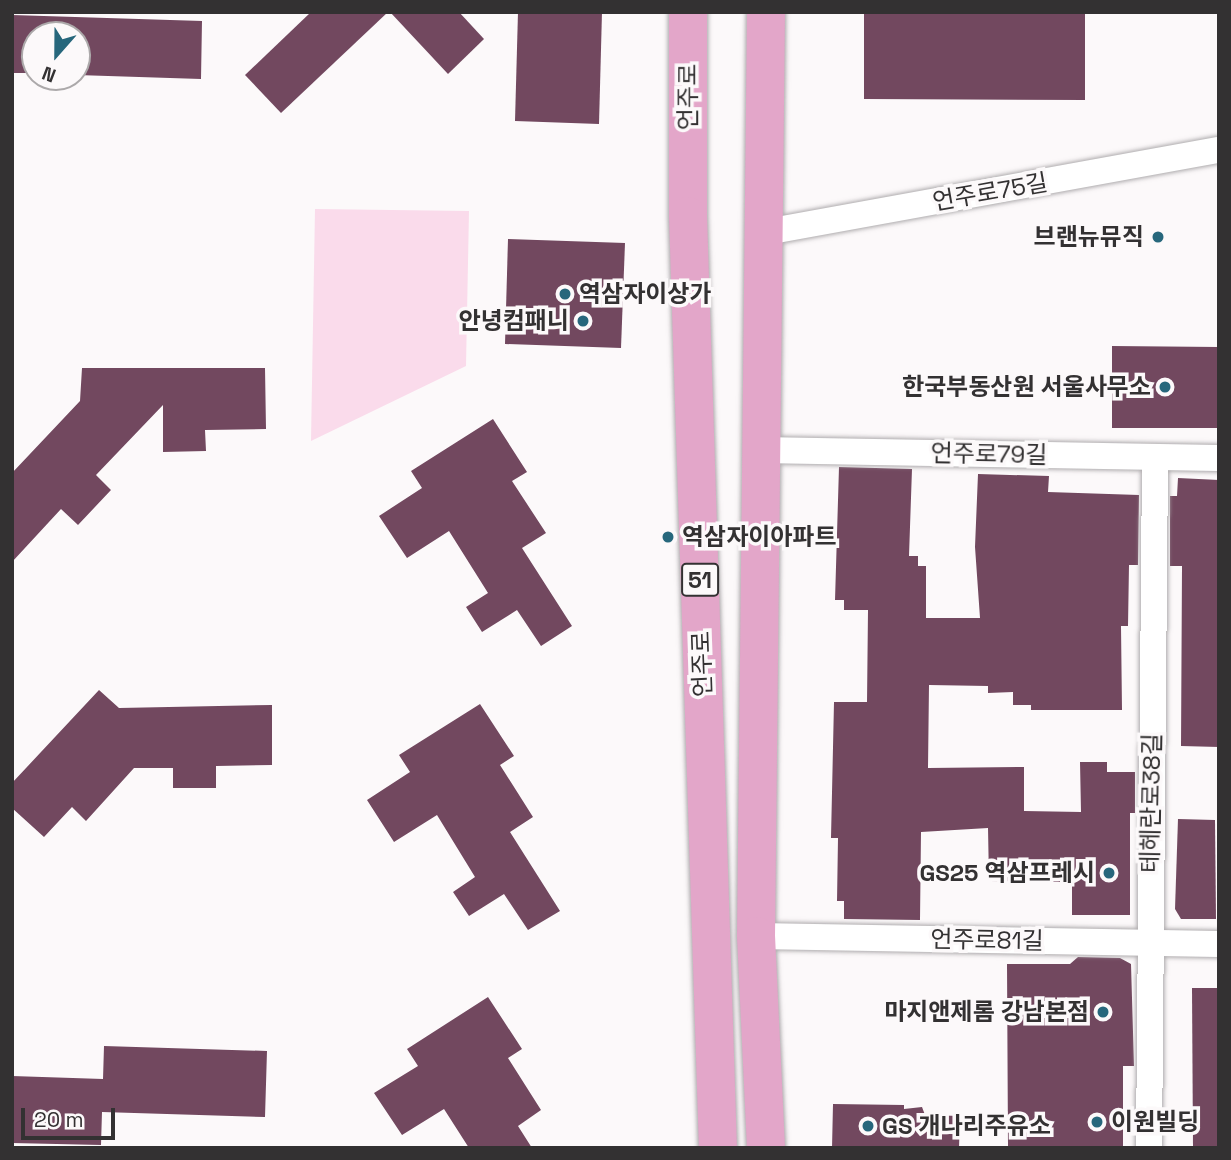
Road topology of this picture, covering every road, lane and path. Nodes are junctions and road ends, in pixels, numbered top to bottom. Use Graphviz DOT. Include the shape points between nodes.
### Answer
graph roads {
  1 [pos="688,12"];
  2 [pos="766,12"];
  3 [pos="1219,150"];
  4 [pos="761,233"];
  5 [pos="759,450"];
  6 [pos="1154,458"];
  7 [pos="1219,458"];
  8 [pos="756,936"];
  9 [pos="1150,943"];
  10 [pos="1219,944"];
  11 [pos="718,1148"];
  12 [pos="766,1148"];
  13 [pos="1149,1148"];
  1 -- 11 [label="main road, 언주로 / 51" via="688,216"];
  2 -- 4 [label="main road"];
  3 -- 4 [label="street, 언주로75길"];
  4 -- 5 [label="main road"];
  5 -- 6 [label="street, 언주로79길"];
  5 -- 8 [label="main road"];
  6 -- 7 [label="street, 언주로79길"];
  6 -- 9 [label="street, 테헤란로38길"];
  8 -- 9 [label="street, 언주로81길"];
  8 -- 12 [label="main road"];
  9 -- 10 [label="street, 언주로81길"];
  9 -- 13 [label="street, 테헤란로38길"];
}
